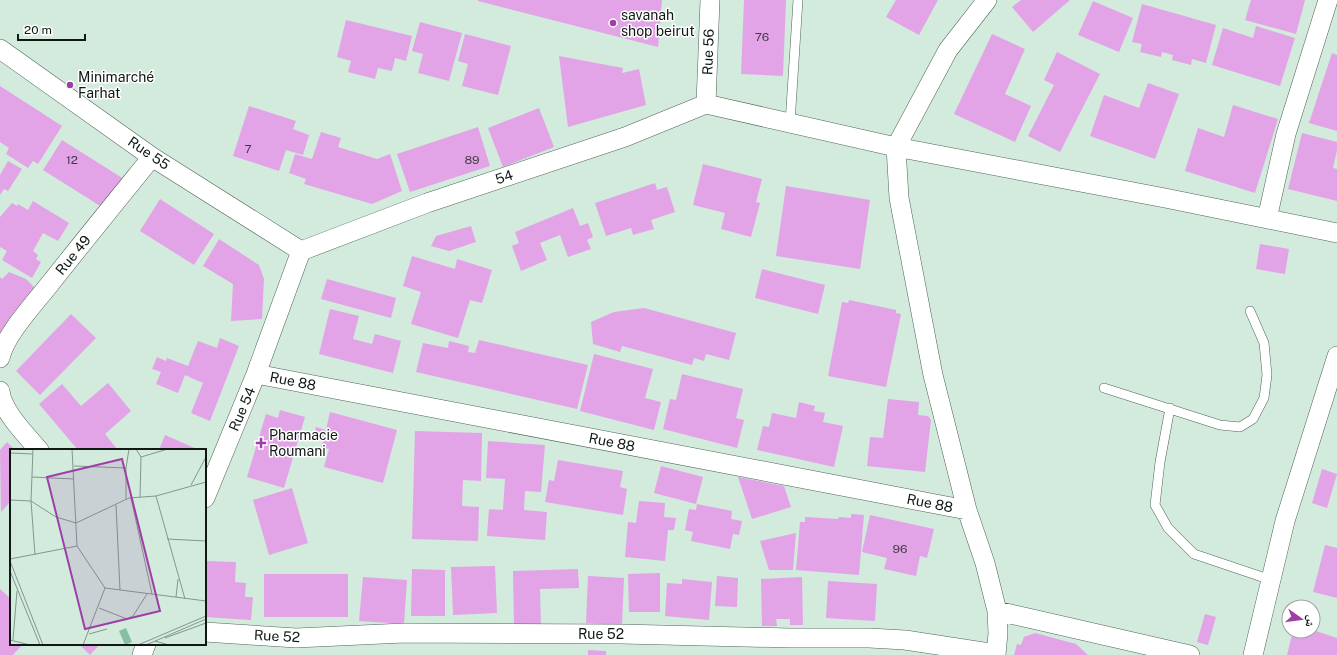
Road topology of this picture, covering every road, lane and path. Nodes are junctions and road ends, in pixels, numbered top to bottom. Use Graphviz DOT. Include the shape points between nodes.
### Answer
graph roads {
  1 [pos="710,0"];
  2 [pos="798,0"];
  3 [pos="987,0"];
  4 [pos="1328,0"];
  5 [pos="0,49"];
  6 [pos="706,104"];
  7 [pos="790,123"];
  8 [pos="896,147"];
  9 [pos="152,156"];
  10 [pos="1267,218"];
  11 [pos="1337,233"];
  12 [pos="301,250"];
  13 [pos="1250,311"];
  14 [pos="1337,356"];
  15 [pos="0,358"];
  16 [pos="256,374"];
  17 [pos="1104,388"];
  18 [pos="0,391"];
  19 [pos="1170,408"];
  20 [pos="38,449"];
  21 [pos="206,496"];
  22 [pos="967,510"];
  23 [pos="1271,580"];
  24 [pos="997,611"];
  25 [pos="206,632"];
  26 [pos="146,645"];
  27 [pos="996,654"];
  28 [pos="142,655"];
  29 [pos="1190,655"];
  30 [pos="1253,655"];
  1 -- 6 [label="street, Rue 56"];
  2 -- 7 [label="lane"];
  3 -- 8 [label="street" via="948,50"];
  4 -- 10 [label="street" via="1286,134"];
  5 -- 9 [label="street, Rue 55"];
  6 -- 7 [label="street"];
  6 -- 12 [label="street, 54" via="625,137 427,203"];
  7 -- 8 [label="street"];
  8 -- 10 [label="street"];
  8 -- 22 [label="street" via="899,198 933,375"];
  9 -- 12 [label="street, Rue 55"];
  9 -- 15 [label="street, Rue 49" via="8,338"];
  10 -- 11 [label="street"];
  12 -- 16 [label="street, Rue 54"];
  13 -- 19 [label="lane" via="1264,343 1267,375 1264,398 1253,419 1240,427 1220,425"];
  14 -- 23 [label="street" via="1285,521"];
  16 -- 21 [label="street, Rue 54"];
  16 -- 22 [label="street, Rue 88"];
  17 -- 19 [label="lane"];
  18 -- 20 [label="street" via="16,424"];
  19 -- 23 [label="lane" via="1155,505 1168,528 1194,554"];
  22 -- 24 [label="street"];
  23 -- 30 [label="street"];
  24 -- 27 [label="street"];
  24 -- 29 [label="street"];
  25 -- 27 [label="street, Rue 52" via="296,638 412,633 869,638 905,640"];
  26 -- 28 [label="street"];
}
